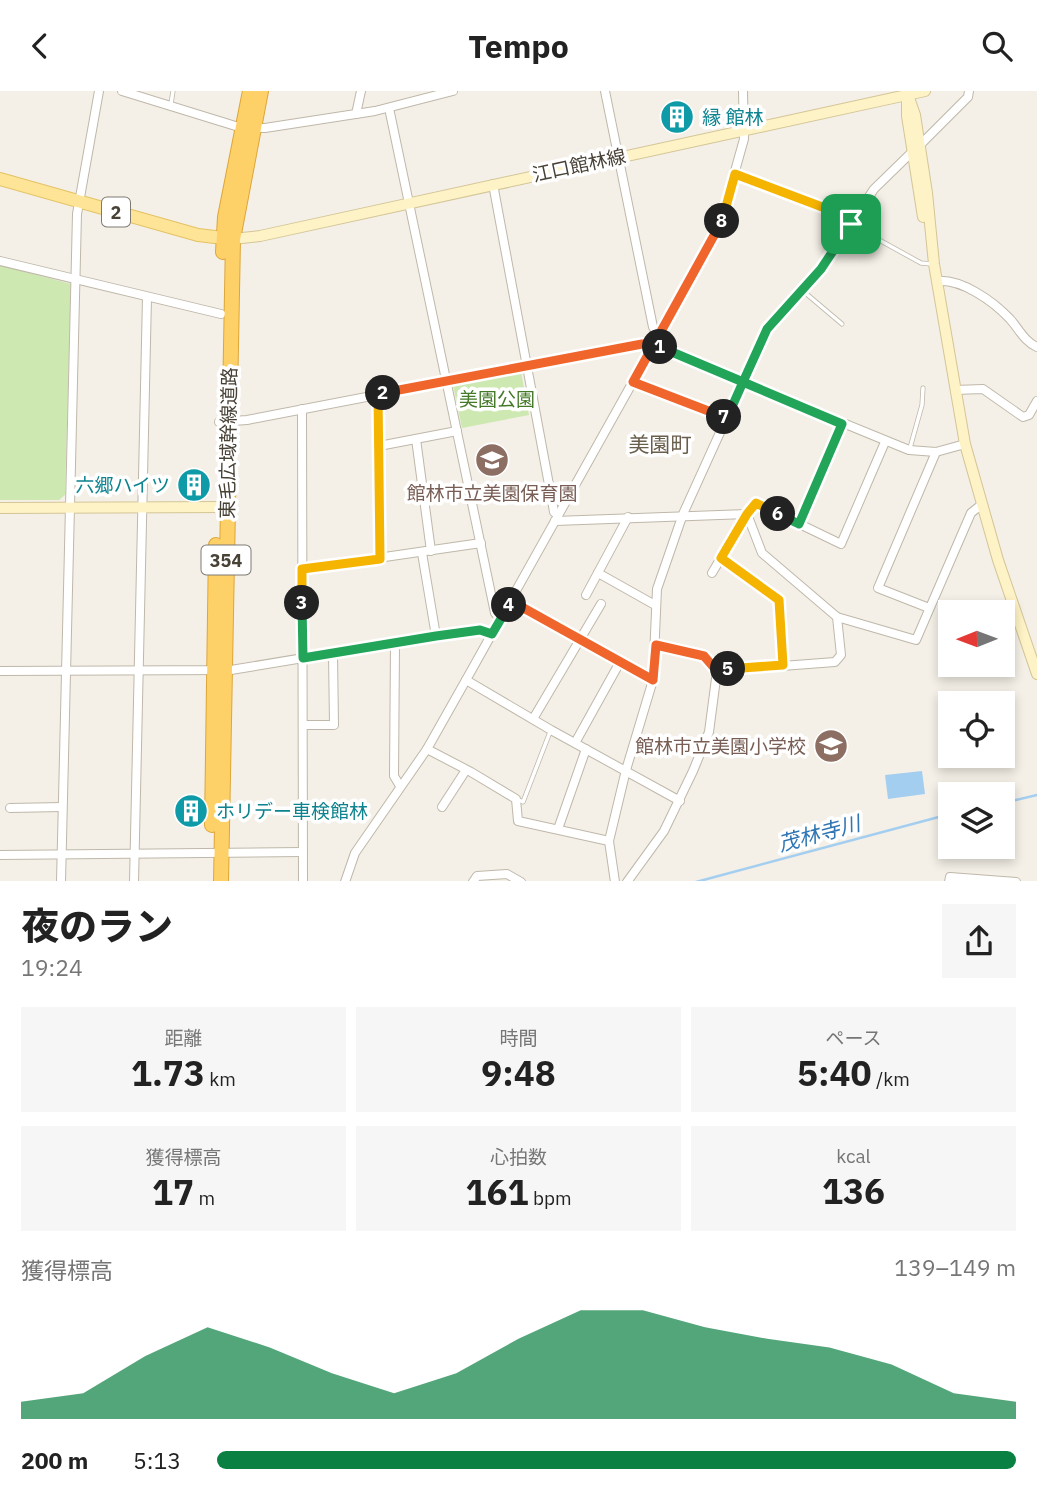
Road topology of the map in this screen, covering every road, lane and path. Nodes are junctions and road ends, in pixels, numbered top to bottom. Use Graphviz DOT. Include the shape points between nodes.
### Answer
graph roads {
  1 [pos="99,91"];
  2 [pos="122,91"];
  3 [pos="173,91"];
  4 [pos="250,91"];
  5 [pos="261,91"];
  6 [pos="361,91"];
  7 [pos="453,91"];
  8 [pos="605,91"];
  9 [pos="743,91"];
  10 [pos="925,91"];
  11 [pos="969,91"];
  12 [pos="908,95"];
  13 [pos="170,106"];
  14 [pos="389,108"];
  15 [pos="356,114"];
  16 [pos="248,127"];
  17 [pos="745,129"];
  18 [pos="916,149"];
  19 [pos="618,156"];
  20 [pos="735,174"];
  21 [pos="0,180"];
  22 [pos="493,184"];
  23 [pos="78,201"];
  24 [pos="409,202"];
  25 [pos="853,222"];
  26 [pos="228,239"];
  27 [pos="0,261"];
  28 [pos="934,264"];
  29 [pos="75,279"];
  30 [pos="937,281"];
  31 [pos="803,291"];
  32 [pos="147,297"];
  33 [pos="221,314"];
  34 [pos="842,324"];
  35 [pos="659,337"];
  36 [pos="654,346"];
  37 [pos="1037,347"];
  38 [pos="526,365"];
  39 [pos="446,381"];
  40 [pos="633,382"];
  41 [pos="743,382"];
  42 [pos="923,388"];
  43 [pos="955,390"];
  44 [pos="378,394"];
  45 [pos="1036,406"];
  46 [pos="302,409"];
  47 [pos="727,418"];
  48 [pos="224,421"];
  49 [pos="842,424"];
  50 [pos="457,431"];
  51 [pos="416,439"];
  52 [pos="886,442"];
  53 [pos="965,444"];
  54 [pos="379,446"];
  55 [pos="909,450"];
  56 [pos="936,452"];
  57 [pos="981,505"];
  58 [pos="222,507"];
  59 [pos="0,508"];
  60 [pos="69,508"];
  61 [pos="141,508"];
  62 [pos="682,514"];
  63 [pos="747,514"];
  64 [pos="628,517"];
  65 [pos="557,518"];
  66 [pos="799,524"];
  67 [pos="481,543"];
  68 [pos="427,552"];
  69 [pos="721,558"];
  70 [pos="380,559"];
  71 [pos="302,569"];
  72 [pos="598,573"];
  73 [pos="712,573"];
  74 [pos="586,595"];
  75 [pos="511,601"];
  76 [pos="601,604"];
  77 [pos="655,605"];
  78 [pos="929,608"];
  79 [pos="837,617"];
  80 [pos="500,620"];
  81 [pos="492,634"];
  82 [pos="436,636"];
  83 [pos="581,641"];
  84 [pos="395,644"];
  85 [pos="656,645"];
  86 [pos="332,654"];
  87 [pos="303,658"];
  88 [pos="620,662"];
  89 [pos="783,665"];
  90 [pos="138,669"];
  91 [pos="65,670"];
  92 [pos="218,670"];
  93 [pos="0,671"];
  94 [pos="717,671"];
  95 [pos="1037,674"];
  96 [pos="466,680"];
  97 [pos="653,680"];
  98 [pos="533,719"];
  99 [pos="303,725"];
  100 [pos="551,730"];
  101 [pos="575,743"];
  102 [pos="427,749"];
  103 [pos="586,749"];
  104 [pos="466,769"];
  105 [pos="626,770"];
  106 [pos="400,786"];
  107 [pos="516,799"];
  108 [pos="681,801"];
  109 [pos="62,807"];
  110 [pos="442,807"];
  111 [pos="10,808"];
  112 [pos="558,829"];
  113 [pos="609,841"];
  114 [pos="303,852"];
  115 [pos="217,853"];
  116 [pos="134,854"];
  117 [pos="0,855"];
  118 [pos="61,855"];
  119 [pos="61,881"];
  120 [pos="134,881"];
  121 [pos="211,881"];
  122 [pos="221,881"];
  123 [pos="303,881"];
  124 [pos="345,881"];
  125 [pos="473,881"];
  126 [pos="521,881"];
  127 [pos="615,881"];
  128 [pos="627,881"];
  129 [pos="949,881"];
  130 [pos="1016,881"];
  1 -- 23 [label="street"];
  2 -- 13 [label="street"];
  3 -- 13 [label="lane"];
  4 -- 16 [label="highway, 東毛広域幹線道路 / 354"];
  5 -- 16 [label="highway, 東毛広域幹線道路 / 354"];
  6 -- 15 [label="street"];
  7 -- 14 [label="street"];
  8 -- 19 [label="street"];
  9 -- 17 [label="street"];
  10 -- 12 [label="street, 江口館林線"];
  11 -- 18 [label="street"];
  12 -- 17 [label="street, 江口館林線"];
  12 -- 18 [label="street" via="907,116"];
  13 -- 16 [label="street"];
  14 -- 15 [label="street"];
  14 -- 24 [label="street"];
  15 -- 16 [label="street"];
  16 -- 26 [label="highway, 東毛広域幹線道路 / 354"];
  17 -- 19 [label="street, 江口館林線"];
  17 -- 20 [label="street"];
  18 -- 25 [label="street" via="880,183"];
  18 -- 28 [label="street" via="923,217"];
  19 -- 22 [label="street, 江口館林線"];
  19 -- 35 [label="street" via="653,327"];
  20 -- 25 [label="street"];
  20 -- 35 [label="street" via="719,228"];
  21 -- 23 [label="main road, 2"];
  22 -- 24 [label="street, 江口館林線"];
  22 -- 38 [label="street"];
  23 -- 26 [label="main road, 2" via="198,236"];
  23 -- 29 [label="street"];
  24 -- 26 [label="street, 江口館林線"];
  24 -- 39 [label="street"];
  25 -- 28 [label="lane" via="921,263"];
  25 -- 31 [label="street"];
  26 -- 33 [label="highway, 東毛広域幹線道路 / 354"];
  26 -- 48 [label="highway, 東毛広域幹線道路 / 354"];
  27 -- 29 [label="street"];
  28 -- 30 [label="street"];
  29 -- 32 [label="street"];
  29 -- 60 [label="street"];
  30 -- 37 [label="street" via="952,281 980,295"];
  30 -- 43 [label="street"];
  31 -- 34 [label="lane"];
  31 -- 41 [label="street" via="767,329"];
  32 -- 33 [label="street"];
  32 -- 61 [label="street"];
  33 -- 48 [label="highway, 東毛広域幹線道路 / 354"];
  35 -- 36 [label="street"];
  36 -- 38 [label="street" via="642,344"];
  36 -- 40 [label="street"];
  36 -- 41 [label="lane"];
  38 -- 39 [label="street"];
  38 -- 65 [label="street"];
  39 -- 44 [label="street"];
  39 -- 50 [label="street"];
  40 -- 47 [label="lane"];
  40 -- 65 [label="street"];
  41 -- 47 [label="street"];
  41 -- 49 [label="street"];
  42 -- 55 [label="lane"];
  43 -- 45 [label="street" via="983,389 1023,417"];
  43 -- 53 [label="street"];
  44 -- 46 [label="street"];
  44 -- 54 [label="street"];
  46 -- 48 [label="street"];
  46 -- 71 [label="street"];
  47 -- 62 [label="street"];
  48 -- 58 [label="highway, 東毛広域幹線道路 / 354"];
  49 -- 52 [label="street"];
  49 -- 66 [label="street"];
  50 -- 51 [label="street"];
  50 -- 67 [label="street"];
  51 -- 54 [label="street"];
  51 -- 68 [label="street"];
  52 -- 55 [label="street"];
  52 -- 66 [label="street" via="841,544"];
  53 -- 56 [label="street"];
  53 -- 57 [label="street"];
  54 -- 70 [label="street"];
  55 -- 56 [label="street"];
  56 -- 78 [label="street" via="878,588"];
  57 -- 78 [label="street" via="971,513"];
  57 -- 95 [label="street"];
  58 -- 61 [label="street"];
  58 -- 92 [label="highway, 東毛広域幹線道路 / 354"];
  59 -- 60 [label="street"];
  60 -- 61 [label="street"];
  60 -- 91 [label="street"];
  61 -- 90 [label="street"];
  62 -- 63 [label="street"];
  62 -- 64 [label="street"];
  62 -- 77 [label="street"];
  63 -- 66 [label="street" via="756,503"];
  63 -- 69 [label="street"];
  63 -- 79 [label="street" via="762,553"];
  64 -- 65 [label="street"];
  64 -- 72 [label="street"];
  65 -- 75 [label="street"];
  67 -- 68 [label="street"];
  67 -- 80 [label="street"];
  68 -- 70 [label="street"];
  68 -- 82 [label="street"];
  69 -- 73 [label="street"];
  69 -- 89 [label="street" via="779,600"];
  70 -- 71 [label="street"];
  71 -- 87 [label="street"];
  72 -- 74 [label="street"];
  72 -- 77 [label="street"];
  75 -- 80 [label="street"];
  75 -- 83 [label="street"];
  76 -- 83 [label="street"];
  77 -- 85 [label="street"];
  78 -- 79 [label="street" via="916,640"];
  79 -- 89 [label="street" via="841,655 835,662"];
  80 -- 81 [label="street"];
  81 -- 82 [label="street" via="480,630"];
  81 -- 96 [label="street"];
  82 -- 84 [label="street"];
  83 -- 88 [label="street"];
  83 -- 98 [label="street"];
  84 -- 86 [label="street"];
  84 -- 106 [label="street" via="394,776"];
  85 -- 94 [label="street" via="704,656"];
  85 -- 97 [label="street"];
  86 -- 87 [label="street"];
  86 -- 99 [label="street" via="334,725"];
  87 -- 92 [label="street"];
  87 -- 99 [label="street"];
  88 -- 97 [label="street"];
  88 -- 101 [label="street"];
  89 -- 94 [label="street"];
  90 -- 91 [label="street"];
  90 -- 92 [label="street"];
  90 -- 116 [label="street"];
  91 -- 93 [label="street"];
  91 -- 109 [label="street"];
  92 -- 115 [label="highway, 東毛広域幹線道路 / 354"];
  94 -- 108 [label="street" via="709,732"];
  96 -- 98 [label="street"];
  96 -- 102 [label="street"];
  97 -- 105 [label="street"];
  98 -- 100 [label="street"];
  99 -- 114 [label="street"];
  100 -- 101 [label="street"];
  100 -- 107 [label="lane" via="523,802"];
  101 -- 103 [label="street"];
  102 -- 104 [label="street"];
  102 -- 106 [label="street"];
  103 -- 105 [label="street"];
  103 -- 112 [label="street"];
  104 -- 107 [label="street"];
  104 -- 110 [label="street"];
  105 -- 108 [label="street"];
  105 -- 113 [label="street"];
  106 -- 124 [label="street" via="355,853"];
  107 -- 112 [label="street" via="518,821"];
  108 -- 128 [label="street"];
  109 -- 111 [label="street"];
  109 -- 118 [label="street"];
  112 -- 113 [label="street"];
  113 -- 127 [label="street"];
  114 -- 115 [label="street"];
  114 -- 123 [label="street"];
  115 -- 116 [label="street"];
  115 -- 121 [label="highway, 東毛広域幹線道路 / 354"];
  115 -- 122 [label="highway, 東毛広域幹線道路 / 354"];
  116 -- 118 [label="street"];
  116 -- 120 [label="street"];
  117 -- 118 [label="street"];
  118 -- 119 [label="street"];
  125 -- 126 [label="street" via="477,876 507,874"];
  129 -- 130 [label="street" via="950,877"];
}
